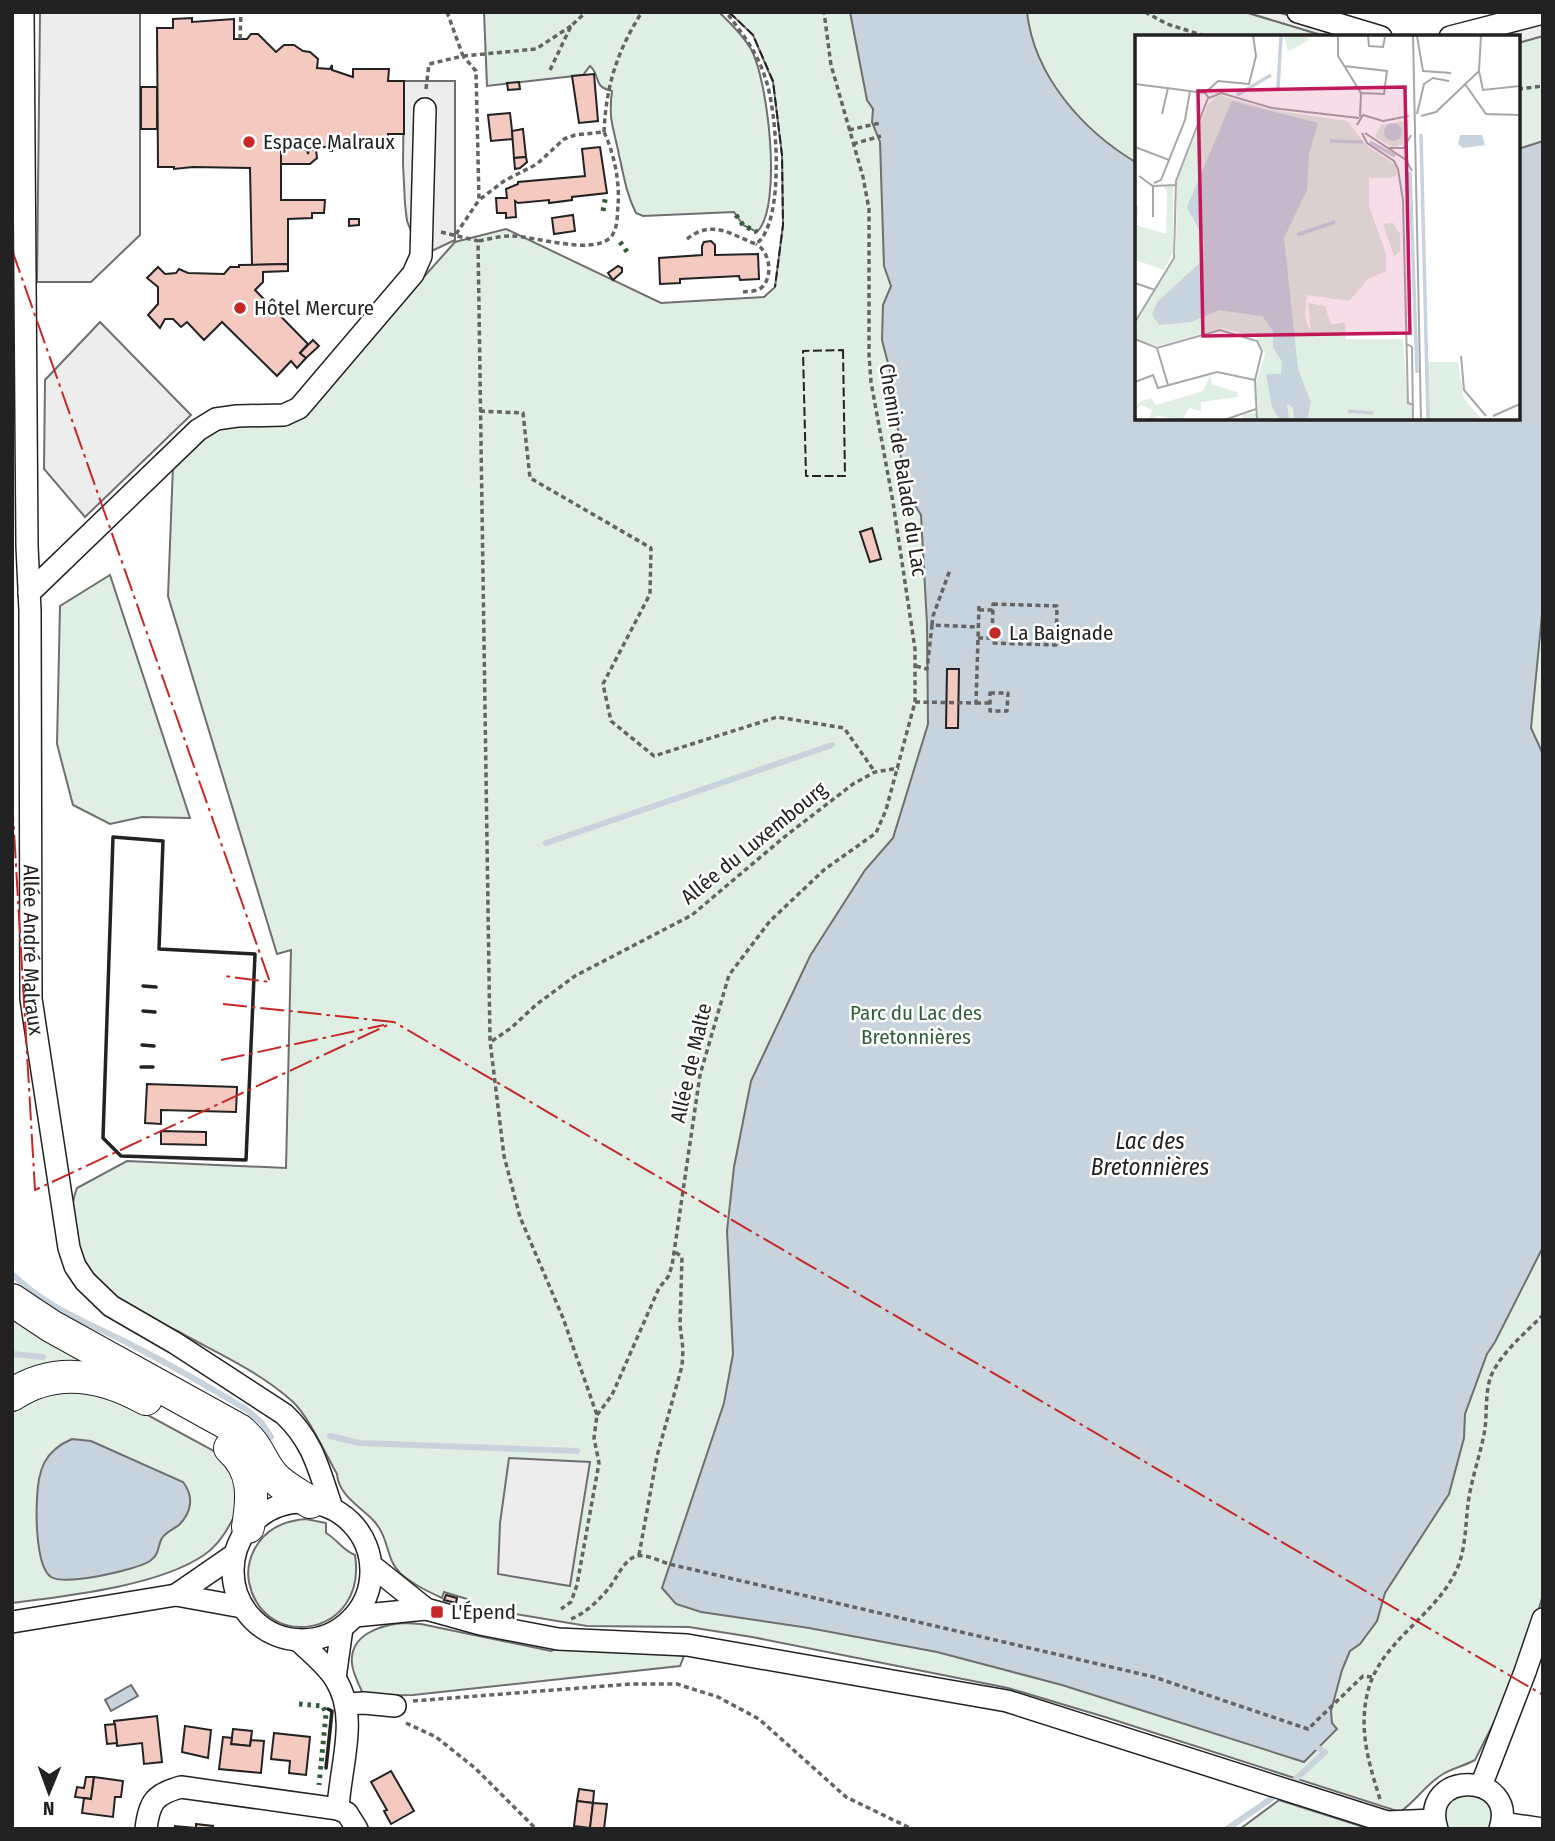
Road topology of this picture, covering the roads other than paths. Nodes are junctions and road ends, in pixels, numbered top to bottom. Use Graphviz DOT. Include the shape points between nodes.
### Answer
graph roads {
  1 [pos="23,12"];
  2 [pos="1298,12"];
  3 [pos="1543,13"];
  4 [pos="1374,35"];
  5 [pos="1458,35"];
  6 [pos="425,108"];
  7 [pos="29,593"];
  8 [pos="12,1300"];
  9 [pos="12,1395"];
  10 [pos="321,1505"];
  11 [pos="241,1541"];
  12 [pos="371,1565"];
  13 [pos="176,1595"];
  14 [pos="243,1607"];
  15 [pos="426,1609"];
  16 [pos="1543,1619"];
  17 [pos="12,1622"];
  18 [pos="348,1622"];
  19 [pos="298,1640"];
  20 [pos="335,1678"];
  21 [pos="347,1704"];
  22 [pos="395,1706"];
  23 [pos="1481,1786"];
  24 [pos="338,1809"];
  25 [pos="1435,1824"];
  26 [pos="1501,1826"];
  27 [pos="146,1829"];
  28 [pos="357,1829"];
  29 [pos="1543,1829"];
  1 -- 7 [label="street, Allée André Malraux"];
  2 -- 4 [label="street"];
  3 -- 5 [label="street"];
  6 -- 7 [label="street" via="421,256 413,274 299,408 284,415 216,419 198,430"];
  7 -- 10 [label="street, Allée André Malraux" via="31,999 69,1248 85,1281 111,1306 175,1343 297,1426 314,1453"];
  8 -- 10 [label="highway" via="239,1430 255,1445 277,1480"];
  9 -- 11 [label="highway" via="55,1377 103,1381 135,1393 220,1441 237,1454 252,1490"];
  10 -- 11 [label="street" via="287,1503 265,1512"];
  10 -- 12 [label="street" via="348,1518 361,1534"];
  11 -- 13 [label="street"];
  11 -- 14 [label="street" via="233,1572"];
  12 -- 15 [label="street"];
  12 -- 18 [label="street" via="369,1591"];
  13 -- 14 [label="street"];
  13 -- 17 [label="street"];
  14 -- 19 [label="street" via="257,1624"];
  15 -- 18 [label="street"];
  15 -- 25 [label="street" via="558,1639 687,1645 1007,1701 1387,1822"];
  16 -- 23 [label="street"];
  18 -- 19 [label="street" via="320,1638"];
  18 -- 20 [label="street"];
  19 -- 20 [label="street"];
  20 -- 21 [label="street"];
  21 -- 22 [label="street"];
  21 -- 24 [label="street"];
  23 -- 25 [label="street" via="1450,1788 1438,1801"];
  23 -- 26 [label="street" via="1499,1802"];
  24 -- 27 [label="street" via="181,1787 164,1792 149,1807"];
  24 -- 28 [label="street"];
  26 -- 29 [label="street"];
}
